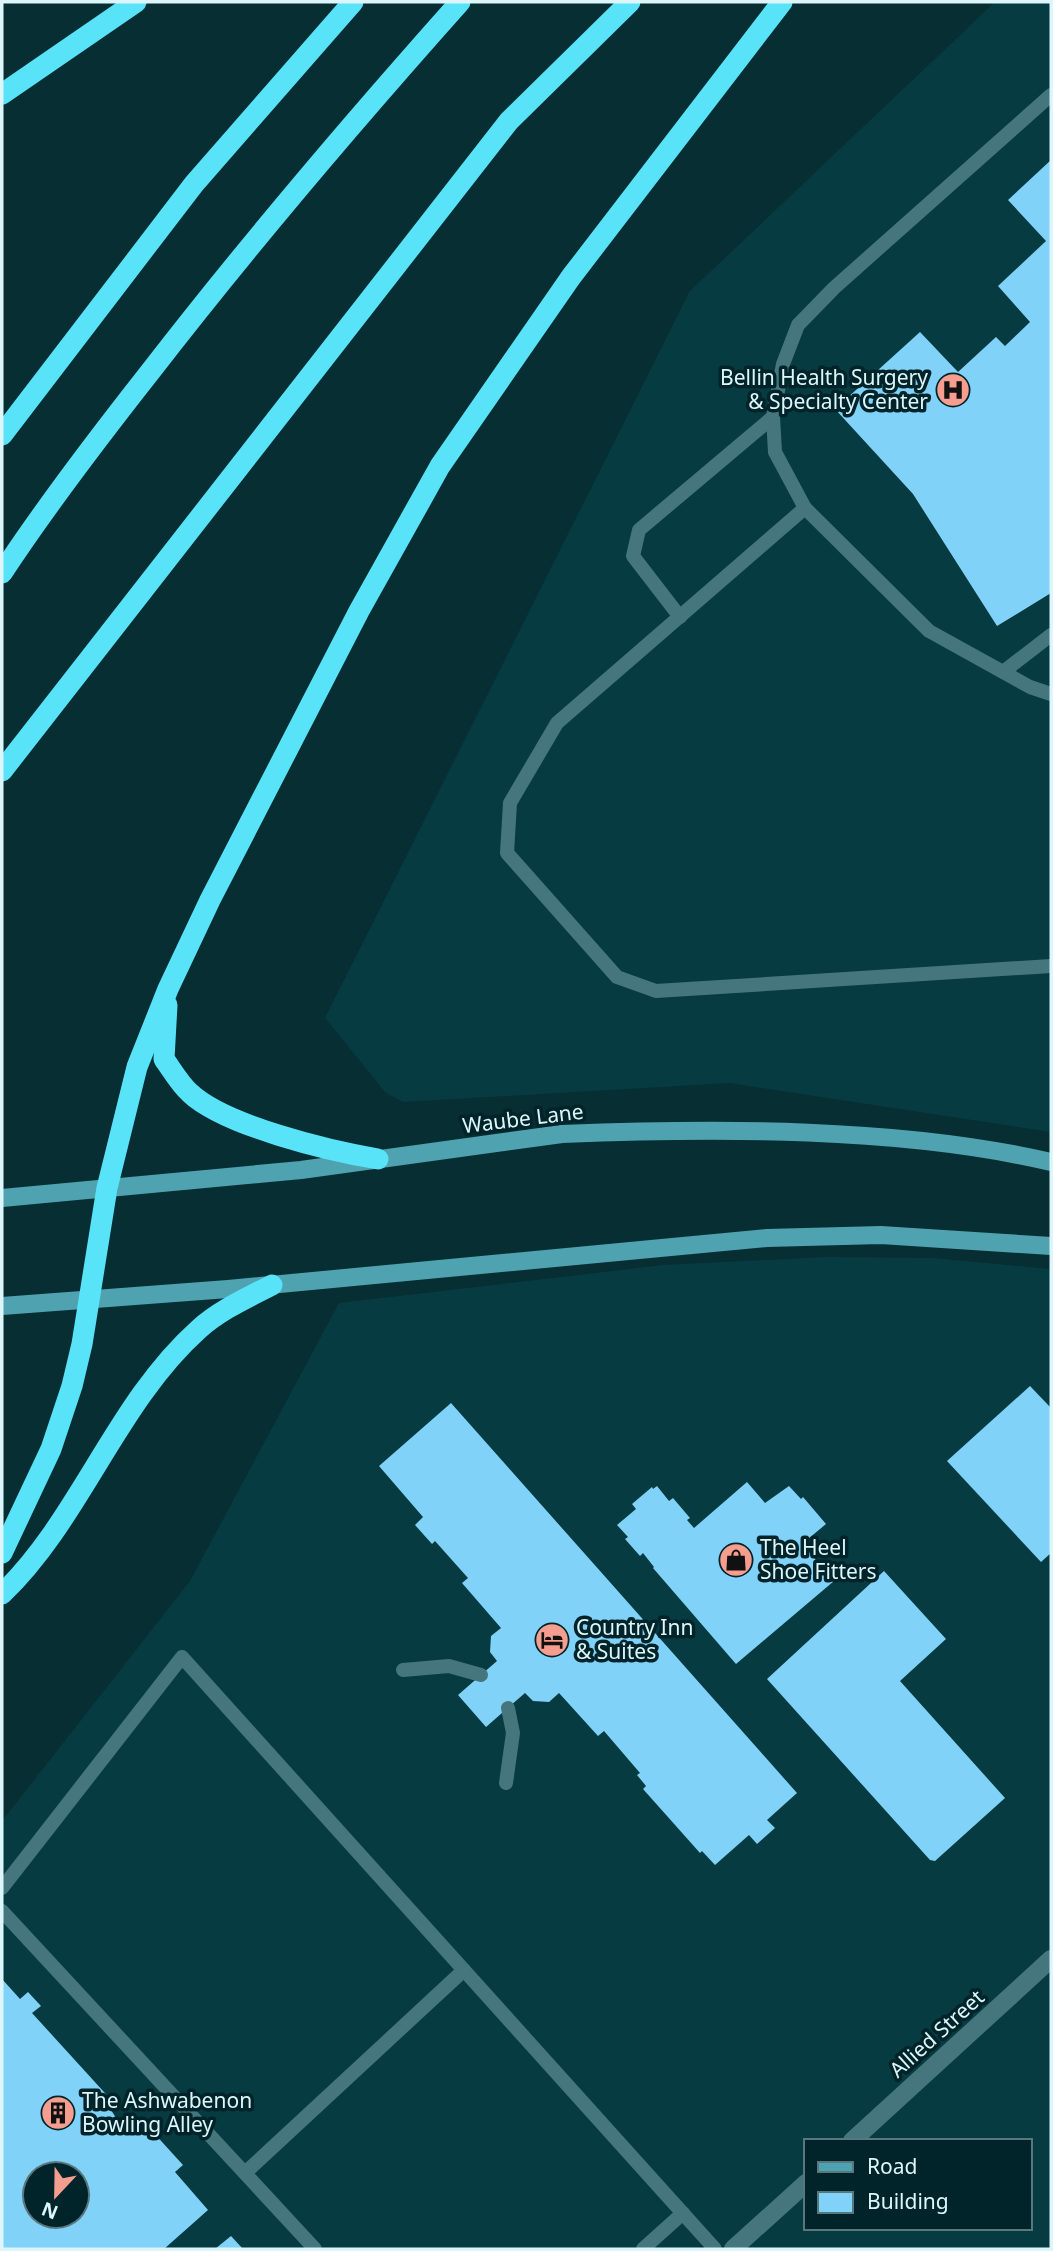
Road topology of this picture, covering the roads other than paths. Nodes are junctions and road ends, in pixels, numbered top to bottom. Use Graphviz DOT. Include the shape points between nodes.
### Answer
graph roads {
  1 [pos="136,2"];
  2 [pos="354,2"];
  3 [pos="460,2"];
  4 [pos="630,2"];
  5 [pos="782,2"];
  6 [pos="2,94"];
  7 [pos="1051,95"];
  8 [pos="773,417"];
  9 [pos="2,435"];
  10 [pos="805,508"];
  11 [pos="2,572"];
  12 [pos="680,617"];
  13 [pos="1051,635"];
  14 [pos="1003,672"];
  15 [pos="1051,694"];
  16 [pos="2,771"];
  17 [pos="1051,966"];
  18 [pos="168,989"];
  19 [pos="378,1158"];
  20 [pos="1051,1162"];
  21 [pos="107,1188"];
  22 [pos="2,1198"];
  23 [pos="1051,1246"];
  24 [pos="272,1285"];
  25 [pos="89,1299"];
  26 [pos="2,1306"];
  27 [pos="2,1553"];
  28 [pos="2,1594"];
  29 [pos="403,1670"];
  30 [pos="481,1675"];
  31 [pos="508,1708"];
  32 [pos="506,1783"];
  33 [pos="2,1888"];
  34 [pos="2,1912"];
  35 [pos="1051,1959"];
  36 [pos="464,1970"];
  37 [pos="854,2139"];
  38 [pos="244,2173"];
  39 [pos="804,2185"];
  40 [pos="683,2213"];
  41 [pos="315,2249"];
  42 [pos="643,2249"];
  43 [pos="715,2249"];
  44 [pos="733,2249"];
  1 -- 6 [label="highway"];
  2 -- 9 [label="highway" via="194,184"];
  3 -- 11 [label="highway" via="360,113 205,300 48,503"];
  4 -- 16 [label="highway" via="509,121"];
  5 -- 18 [label="highway" via="571,277 440,466 359,611 209,900"];
  7 -- 8 [label="lane" via="834,288 799,325 783,363"];
  8 -- 10 [label="lane" via="775,452"];
  8 -- 12 [label="lane" via="639,530 633,556"];
  10 -- 12 [label="lane"];
  10 -- 14 [label="lane" via="929,631"];
  12 -- 17 [label="lane" via="557,723 510,803 507,853 617,977 656,991"];
  13 -- 14 [label="lane"];
  14 -- 15 [label="lane"];
  18 -- 19 [label="highway" via="164,1059 191,1094 228,1118 334,1152"];
  18 -- 21 [label="highway" via="129,1090"];
  19 -- 20 [label="main road, Waube Lane" via="562,1134 652,1131 921,1142"];
  19 -- 21 [label="main road, Waube Lane"];
  21 -- 22 [label="main road, Waube Lane"];
  21 -- 25 [label="highway"];
  23 -- 24 [label="main road" via="881,1235 767,1238"];
  24 -- 25 [label="main road"];
  24 -- 28 [label="highway" via="217,1315 167,1363 33,1560"];
  25 -- 26 [label="main road"];
  25 -- 27 [label="highway" via="77,1368 60,1424"];
  29 -- 30 [label="lane" via="449,1666"];
  31 -- 32 [label="lane" via="513,1733"];
  33 -- 36 [label="lane" via="182,1657"];
  34 -- 38 [label="lane"];
  35 -- 37 [label="street, Allied Street"];
  36 -- 38 [label="lane"];
  36 -- 40 [label="lane"];
  38 -- 41 [label="lane"];
  39 -- 44 [label="street"];
  40 -- 42 [label="lane"];
  40 -- 43 [label="lane"];
}
